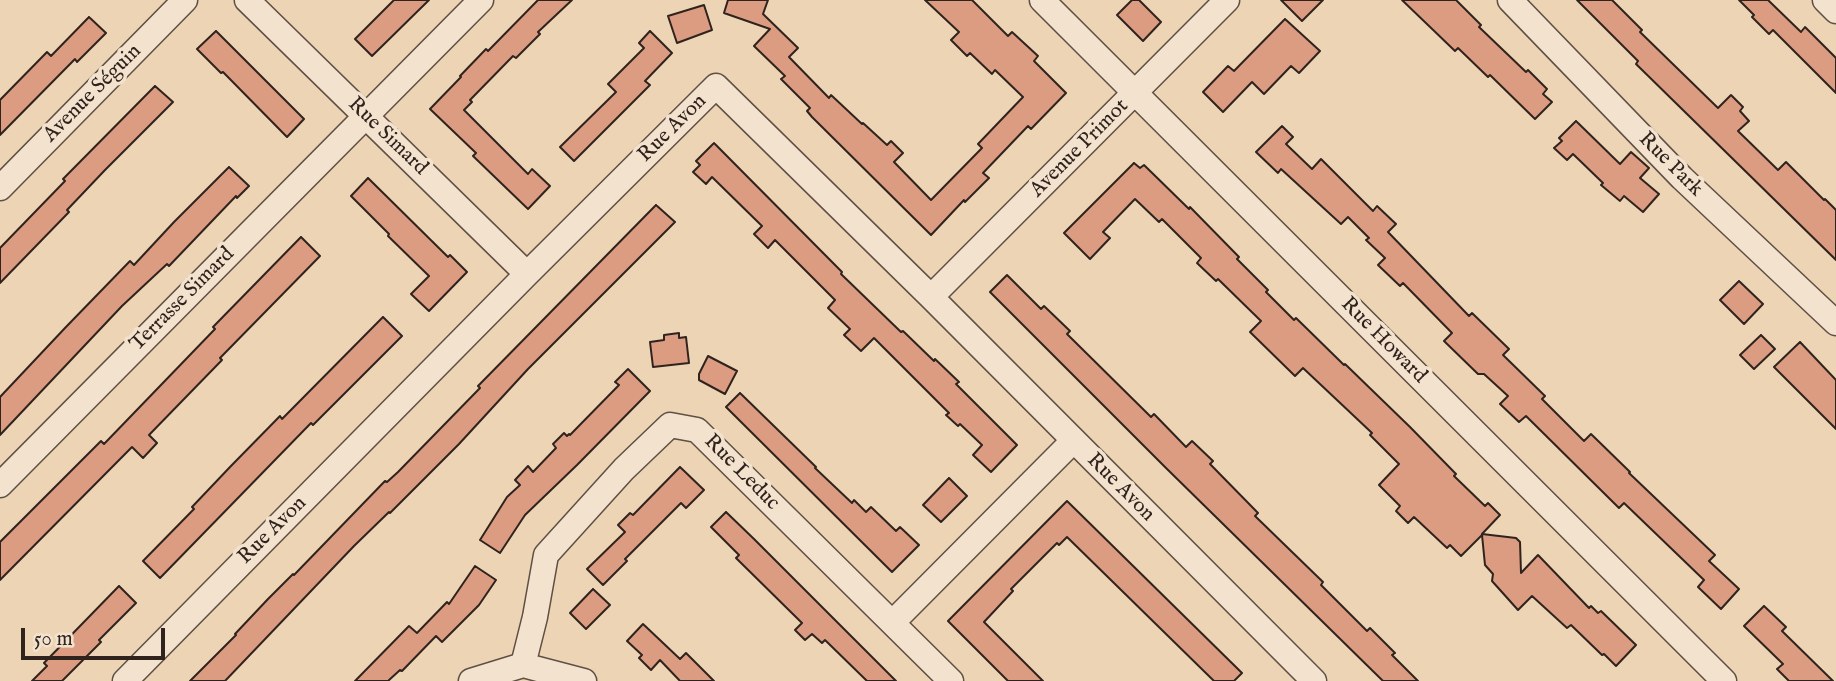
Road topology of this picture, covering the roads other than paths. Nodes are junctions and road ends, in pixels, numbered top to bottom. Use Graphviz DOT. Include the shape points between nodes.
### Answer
graph roads {
  1 [pos="185,0"];
  2 [pos="247,0"];
  3 [pos="481,0"];
  4 [pos="1042,0"];
  5 [pos="1227,0"];
  6 [pos="1510,0"];
  7 [pos="1825,0"];
  8 [pos="1836,11"];
  9 [pos="1136,93"];
  10 [pos="366,116"];
  11 [pos="0,188"];
  12 [pos="527,274"];
  13 [pos="931,297"];
  14 [pos="1836,323"];
  15 [pos="1073,441"];
  16 [pos="0,485"];
  17 [pos="893,622"];
  18 [pos="523,665"];
  19 [pos="125,681"];
  20 [pos="471,681"];
  21 [pos="584,681"];
  22 [pos="951,681"];
  23 [pos="1314,681"];
  24 [pos="1724,681"];
  1 -- 11 [label="street, Avenue Séguin"];
  2 -- 10 [label="street, Rue Simard"];
  3 -- 10 [label="street, Terrasse Simard"];
  4 -- 9 [label="street, Rue Howard"];
  5 -- 9 [label="street, Avenue Primot"];
  6 -- 14 [label="street, Rue Park" via="1682,178"];
  7 -- 8 [label="street"];
  9 -- 13 [label="street, Avenue Primot"];
  9 -- 24 [label="street, Rue Howard"];
  10 -- 12 [label="street, Rue Simard"];
  10 -- 16 [label="street, Terrasse Simard"];
  12 -- 13 [label="street, Rue Avon" via="716,86"];
  12 -- 19 [label="street, Rue Avon"];
  13 -- 15 [label="street, Rue Avon"];
  15 -- 17 [label="street"];
  15 -- 23 [label="street, Rue Avon"];
  17 -- 18 [label="street, Rue Leduc" via="697,430 670,425 546,555"];
  17 -- 22 [label="street, Rue Leduc"];
  18 -- 20 [label="street"];
  18 -- 21 [label="street"];
}
